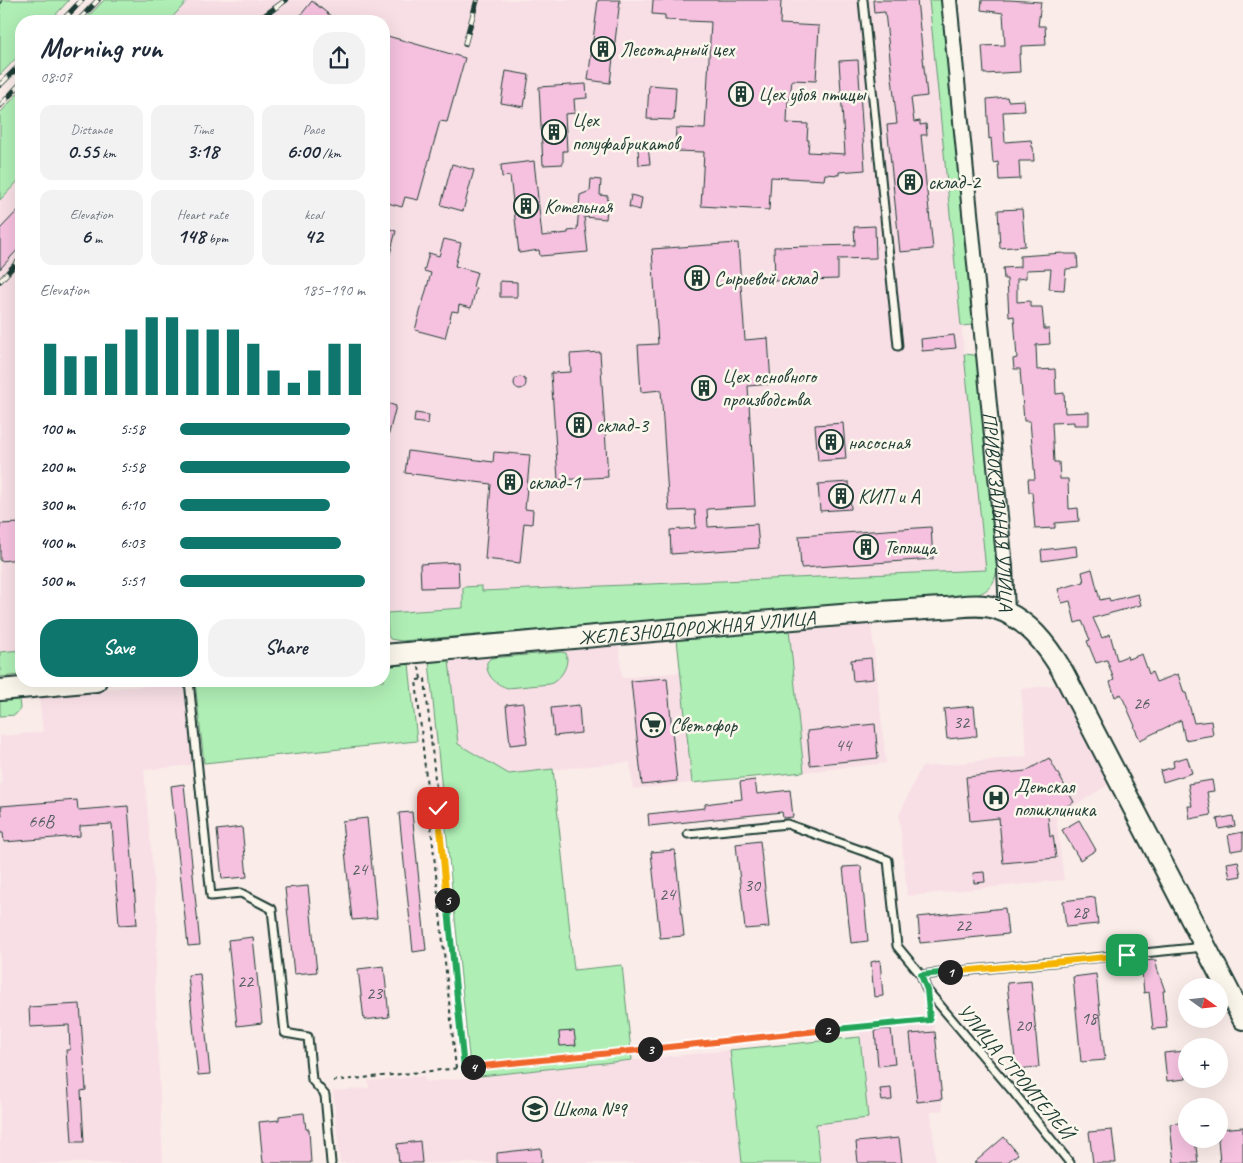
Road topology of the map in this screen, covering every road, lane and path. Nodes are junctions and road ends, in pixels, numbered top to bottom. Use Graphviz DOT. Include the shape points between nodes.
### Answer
graph roads {
  1 [pos="3,0"];
  2 [pos="863,0"];
  3 [pos="949,0"];
  4 [pos="0,4"];
  5 [pos="898,346"];
  6 [pos="1008,613"];
  7 [pos="390,654"];
  8 [pos="32,687"];
  9 [pos="190,687"];
  10 [pos="0,690"];
  11 [pos="688,834"];
  12 [pos="1207,947"];
  13 [pos="921,975"];
  14 [pos="927,990"];
  15 [pos="1243,1018"];
  16 [pos="464,1068"];
  17 [pos="456,1069"];
  18 [pos="333,1081"];
  19 [pos="332,1163"];
  20 [pos="1070,1163"];
  1 -- 4 [label="path"];
  2 -- 5 [label="lane"];
  3 -- 6 [label="street, ПРИВОКЗАЛЬНАЯ УЛИЦА"];
  6 -- 7 [label="main road, ЖЕЛЕЗНОДОРОЖНАЯ УЛИЦА" via="976,606 887,611"];
  6 -- 12 [label="main road, ПРИВОКЗАЛЬНАЯ УЛИЦА" via="1028,627 1058,662"];
  8 -- 10 [label="main road"];
  9 -- 19 [label="lane" via="210,896 241,893 272,909 285,1033 308,1037 312,1080 325,1095"];
  11 -- 13 [label="lane, УЛИЦА СТРОИТЕЛЕЙ" via="787,824 888,860 897,946"];
  12 -- 13 [label="lane, УЛИЦА СТРОИТЕЛЕЙ"];
  12 -- 15 [label="main road, ПРИВОКЗАЛЬНАЯ УЛИЦА"];
  13 -- 14 [label="lane, УЛИЦА СТРОИТЕЛЕЙ"];
  14 -- 16 [label="path" via="930,1020"];
  14 -- 20 [label="lane, УЛИЦА СТРОИТЕЛЕЙ"];
  16 -- 17 [label="path"];
  16 -- 17 [label="path" via="424,679 416,680"];
  17 -- 18 [label="path"];
}
